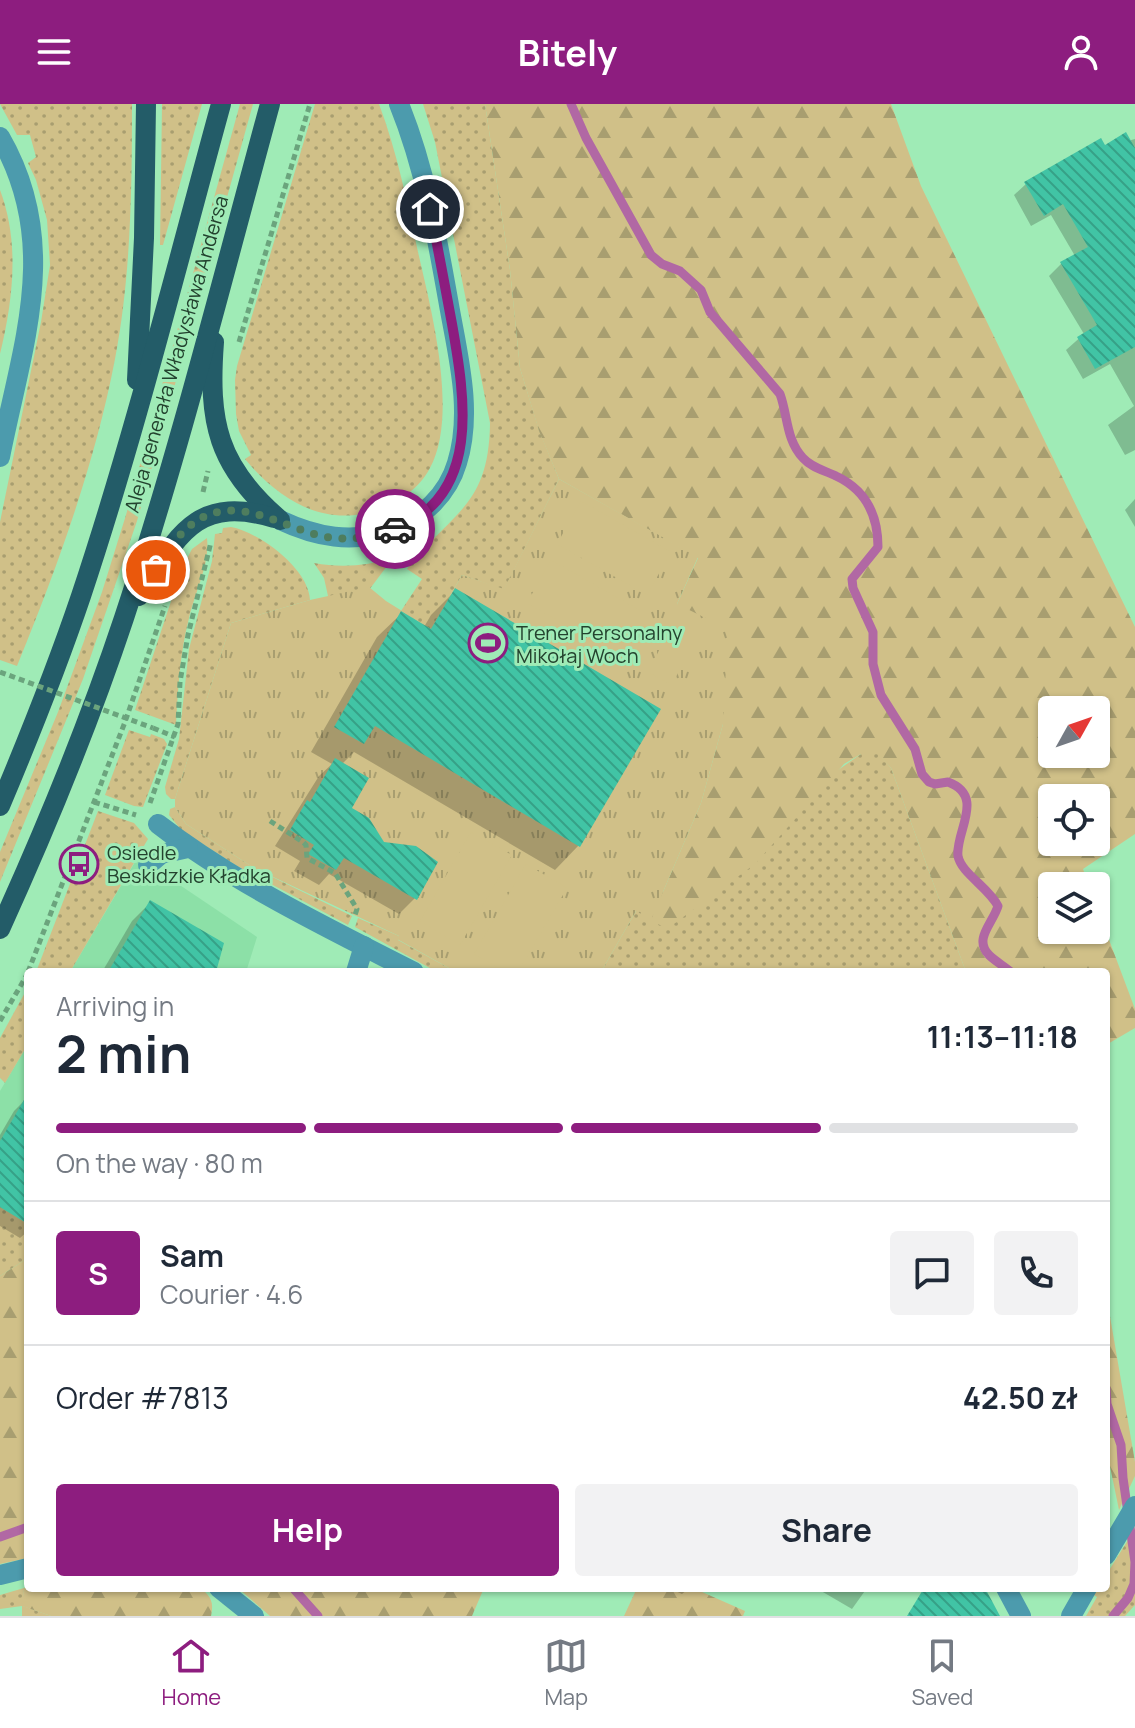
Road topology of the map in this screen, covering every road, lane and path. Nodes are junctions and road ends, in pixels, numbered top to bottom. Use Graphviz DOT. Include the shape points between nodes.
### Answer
graph roads {
  1 [pos="146,104"];
  2 [pos="221,104"];
  3 [pos="270,104"];
  4 [pos="399,104"];
  5 [pos="0,137"];
  6 [pos="224,271"];
  7 [pos="135,419"];
  8 [pos="0,457"];
  9 [pos="280,520"];
  10 [pos="165,605"];
  11 [pos="124,620"];
  12 [pos="0,672"];
  13 [pos="94,802"];
  14 [pos="0,806"];
  15 [pos="135,815"];
  16 [pos="270,821"];
  17 [pos="158,824"];
  18 [pos="188,848"];
  19 [pos="148,865"];
  20 [pos="0,929"];
  21 [pos="356,942"];
  22 [pos="30,968"];
  23 [pos="356,968"];
  24 [pos="406,968"];
  25 [pos="24,979"];
  26 [pos="0,1021"];
  27 [pos="1135,1506"];
  28 [pos="1110,1548"];
  29 [pos="24,1569"];
  30 [pos="0,1575"];
  31 [pos="224,1592"];
  32 [pos="1008,1592"];
  33 [pos="1085,1592"];
  34 [pos="254,1616"];
  35 [pos="1021,1616"];
  36 [pos="1071,1616"];
  1 -- 7 [label="main road"];
  2 -- 7 [label="main road, Aleja generała Władysława Andersa"];
  3 -- 6 [label="main road, Aleja generała Władysława Andersa"];
  4 -- 9 [label="street" via="419,159 460,366 463,419 458,461 435,501 406,525 391,530 361,538 328,537"];
  5 -- 8 [label="street" via="27,195 34,253 31,308"];
  6 -- 9 [label="main road" via="212,367 217,435 251,493"];
  6 -- 11 [label="main road, Aleja generała Władysława Andersa"];
  7 -- 14 [label="main road, Aleja generała Władysława Andersa" via="80,599"];
  9 -- 11 [label="main road" via="235,512 196,521 172,545"];
  10 -- 13 [label="path"];
  11 -- 20 [label="main road, Aleja generała Władysława Andersa"];
  12 -- 17 [label="path, bridge" via="175,737 145,815"];
  13 -- 15 [label="path"];
  13 -- 22 [label="path"];
  16 -- 21 [label="path" via="303,842 307,858 335,873 357,909"];
  17 -- 18 [label="street"];
  18 -- 19 [label="street" via="161,854"];
  18 -- 21 [label="street"];
  21 -- 23 [label="street"];
  21 -- 24 [label="street"];
  25 -- 26 [label="path"];
  27 -- 28 [label="street"];
  29 -- 30 [label="street"];
  31 -- 34 [label="street"];
  32 -- 35 [label="street"];
  33 -- 36 [label="street"];
}
